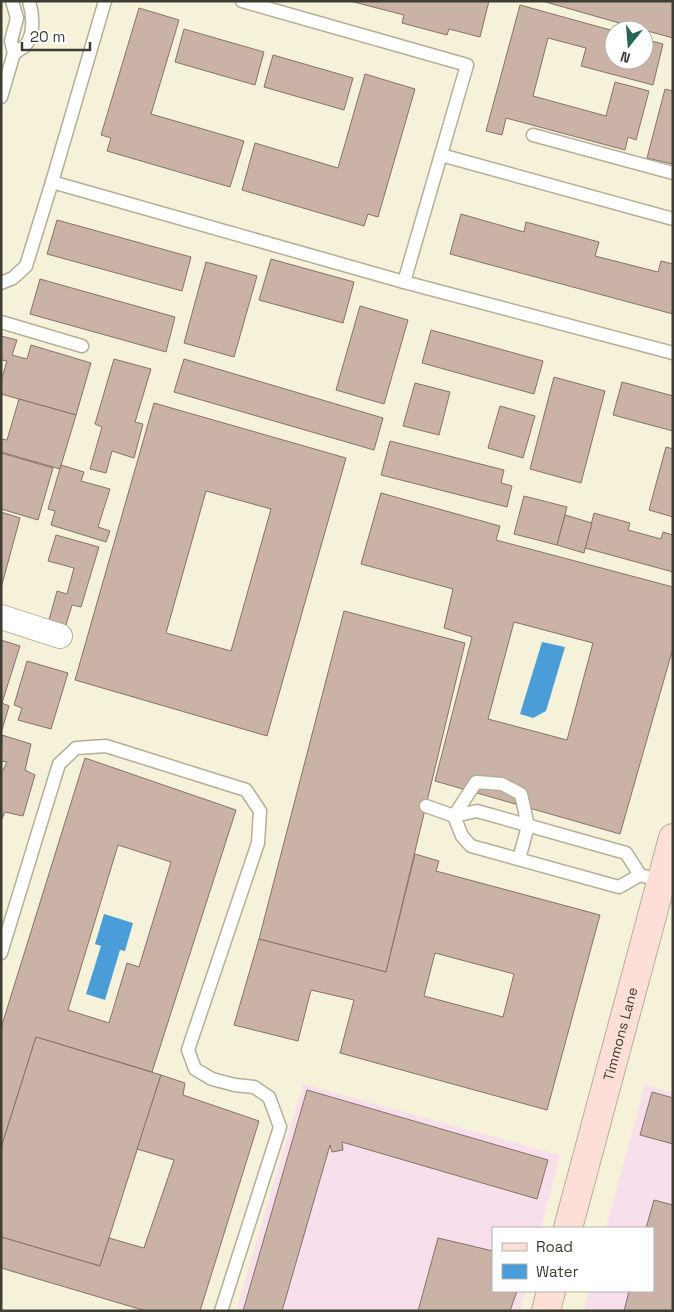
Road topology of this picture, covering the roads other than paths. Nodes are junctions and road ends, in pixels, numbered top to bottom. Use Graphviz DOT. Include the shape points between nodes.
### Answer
graph roads {
  1 [pos="12,1"];
  2 [pos="29,1"];
  3 [pos="105,1"];
  4 [pos="242,1"];
  5 [pos="10,54"];
  6 [pos="1,98"];
  7 [pos="533,135"];
  8 [pos="441,155"];
  9 [pos="673,173"];
  10 [pos="52,182"];
  11 [pos="673,219"];
  12 [pos="404,282"];
  13 [pos="1,283"];
  14 [pos="1,322"];
  15 [pos="82,346"];
  16 [pos="673,353"];
  17 [pos="1,617"];
  18 [pos="60,636"];
  19 [pos="426,806"];
  20 [pos="454,816"];
  21 [pos="528,826"];
  22 [pos="673,838"];
  23 [pos="519,859"];
  24 [pos="651,878"];
  25 [pos="1,953"];
  26 [pos="568,1227"];
  27 [pos="551,1292"];
  28 [pos="221,1311"];
  29 [pos="546,1311"];
  1 -- 5 [label="lane" via="17,18"];
  2 -- 5 [label="lane" via="32,28 26,46"];
  3 -- 10 [label="lane"];
  4 -- 8 [label="lane" via="467,65"];
  5 -- 6 [label="lane"];
  7 -- 9 [label="lane"];
  8 -- 11 [label="lane"];
  8 -- 12 [label="lane"];
  10 -- 12 [label="lane"];
  10 -- 13 [label="lane" via="26,266"];
  12 -- 16 [label="lane"];
  14 -- 15 [label="lane"];
  17 -- 18 [label="street"];
  19 -- 20 [label="lane"];
  20 -- 21 [label="lane" via="477,811"];
  20 -- 21 [label="lane" via="476,782 502,784 521,794"];
  20 -- 23 [label="lane" via="462,836 471,846"];
  21 -- 23 [label="lane"];
  21 -- 24 [label="lane" via="626,853"];
  22 -- 24 [label="street, Timmons Lane"];
  23 -- 24 [label="lane" via="619,887"];
  24 -- 26 [label="street, Timmons Lane"];
  25 -- 28 [label="lane" via="59,764 76,748 106,746 246,790 260,811 258,843 188,1050 195,1069 212,1079 254,1087 270,1097 280,1127"];
  27 -- 29 [label="street"];
}
